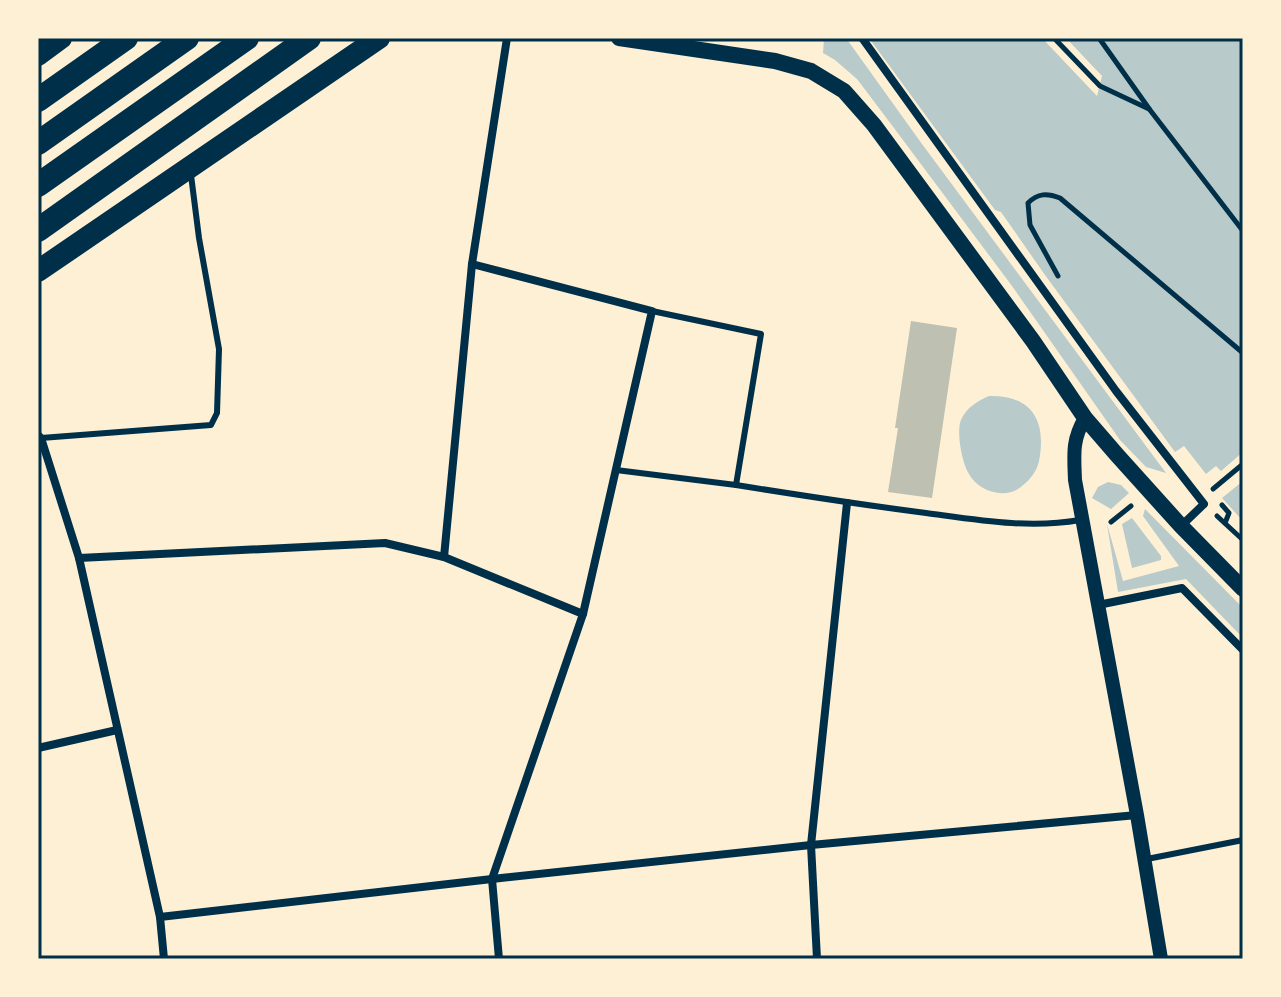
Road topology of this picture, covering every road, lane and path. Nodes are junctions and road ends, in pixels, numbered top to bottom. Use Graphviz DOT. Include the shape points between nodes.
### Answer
graph roads {
  1 [pos="61,38"];
  2 [pos="126,38"];
  3 [pos="187,38"];
  4 [pos="247,38"];
  5 [pos="309,38"];
  6 [pos="379,38"];
  7 [pos="507,38"];
  8 [pos="619,38"];
  9 [pos="862,38"];
  10 [pos="1054,38"];
  11 [pos="1099,38"];
  12 [pos="38,55"];
  13 [pos="38,100"];
  14 [pos="1150,110"];
  15 [pos="38,143"];
  16 [pos="190,168"];
  17 [pos="38,185"];
  18 [pos="38,230"];
  19 [pos="1243,231"];
  20 [pos="472,264"];
  21 [pos="38,271"];
  22 [pos="1062,282"];
  23 [pos="652,311"];
  24 [pos="1243,353"];
  25 [pos="1085,418"];
  26 [pos="39,436"];
  27 [pos="1242,466"];
  28 [pos="616,470"];
  29 [pos="1203,484"];
  30 [pos="736,485"];
  31 [pos="847,503"];
  32 [pos="1219,503"];
  33 [pos="1204,504"];
  34 [pos="1131,506"];
  35 [pos="1081,520"];
  36 [pos="1111,522"];
  37 [pos="1225,523"];
  38 [pos="1181,526"];
  39 [pos="1243,540"];
  40 [pos="444,557"];
  41 [pos="79,558"];
  42 [pos="1243,589"];
  43 [pos="1097,605"];
  44 [pos="583,614"];
  45 [pos="1243,650"];
  46 [pos="117,730"];
  47 [pos="38,748"];
  48 [pos="1137,815"];
  49 [pos="1243,840"];
  50 [pos="811,845"];
  51 [pos="1143,860"];
  52 [pos="492,879"];
  53 [pos="160,917"];
  54 [pos="164,959"];
  55 [pos="499,959"];
  56 [pos="817,959"];
  57 [pos="1161,959"];
  1 -- 12 [label="highway"];
  2 -- 13 [label="highway"];
  3 -- 15 [label="highway"];
  4 -- 17 [label="highway"];
  5 -- 18 [label="highway"];
  6 -- 16 [label="highway"];
  7 -- 20 [label="street"];
  8 -- 25 [label="main road" via="775,61 811,71 844,91 1040,350"];
  9 -- 33 [label="street" via="1116,391"];
  10 -- 14 [label="path" via="1100,86"];
  11 -- 14 [label="path"];
  14 -- 19 [label="path"];
  16 -- 21 [label="highway"];
  16 -- 26 [label="lane" via="219,349 217,413 211,425"];
  20 -- 23 [label="street"];
  20 -- 40 [label="street"];
  22 -- 24 [label="path" via="1030,225 1028,203 1039,195 1060,198"];
  23 -- 28 [label="street"];
  23 -- 30 [label="lane" via="761,334"];
  25 -- 35 [label="street" via="1074,450"];
  25 -- 38 [label="main road"];
  26 -- 41 [label="street"];
  27 -- 29 [label="path" via="1209,492"];
  28 -- 30 [label="lane"];
  28 -- 44 [label="street"];
  30 -- 31 [label="lane"];
  31 -- 35 [label="lane" via="996,523"];
  31 -- 50 [label="street"];
  32 -- 37 [label="path" via="1229,513"];
  33 -- 37 [label="path"];
  33 -- 38 [label="street"];
  34 -- 36 [label="path"];
  35 -- 43 [label="street"];
  37 -- 39 [label="path"];
  38 -- 42 [label="main road"];
  40 -- 41 [label="street" via="385,543"];
  40 -- 44 [label="street"];
  41 -- 46 [label="street"];
  43 -- 45 [label="street" via="1182,588"];
  43 -- 48 [label="street"];
  44 -- 52 [label="street"];
  46 -- 47 [label="street"];
  46 -- 53 [label="street"];
  48 -- 50 [label="street"];
  48 -- 51 [label="street"];
  49 -- 51 [label="lane"];
  50 -- 52 [label="street"];
  50 -- 56 [label="street"];
  51 -- 57 [label="street"];
  52 -- 53 [label="street"];
  52 -- 55 [label="street"];
  53 -- 54 [label="street"];
}
